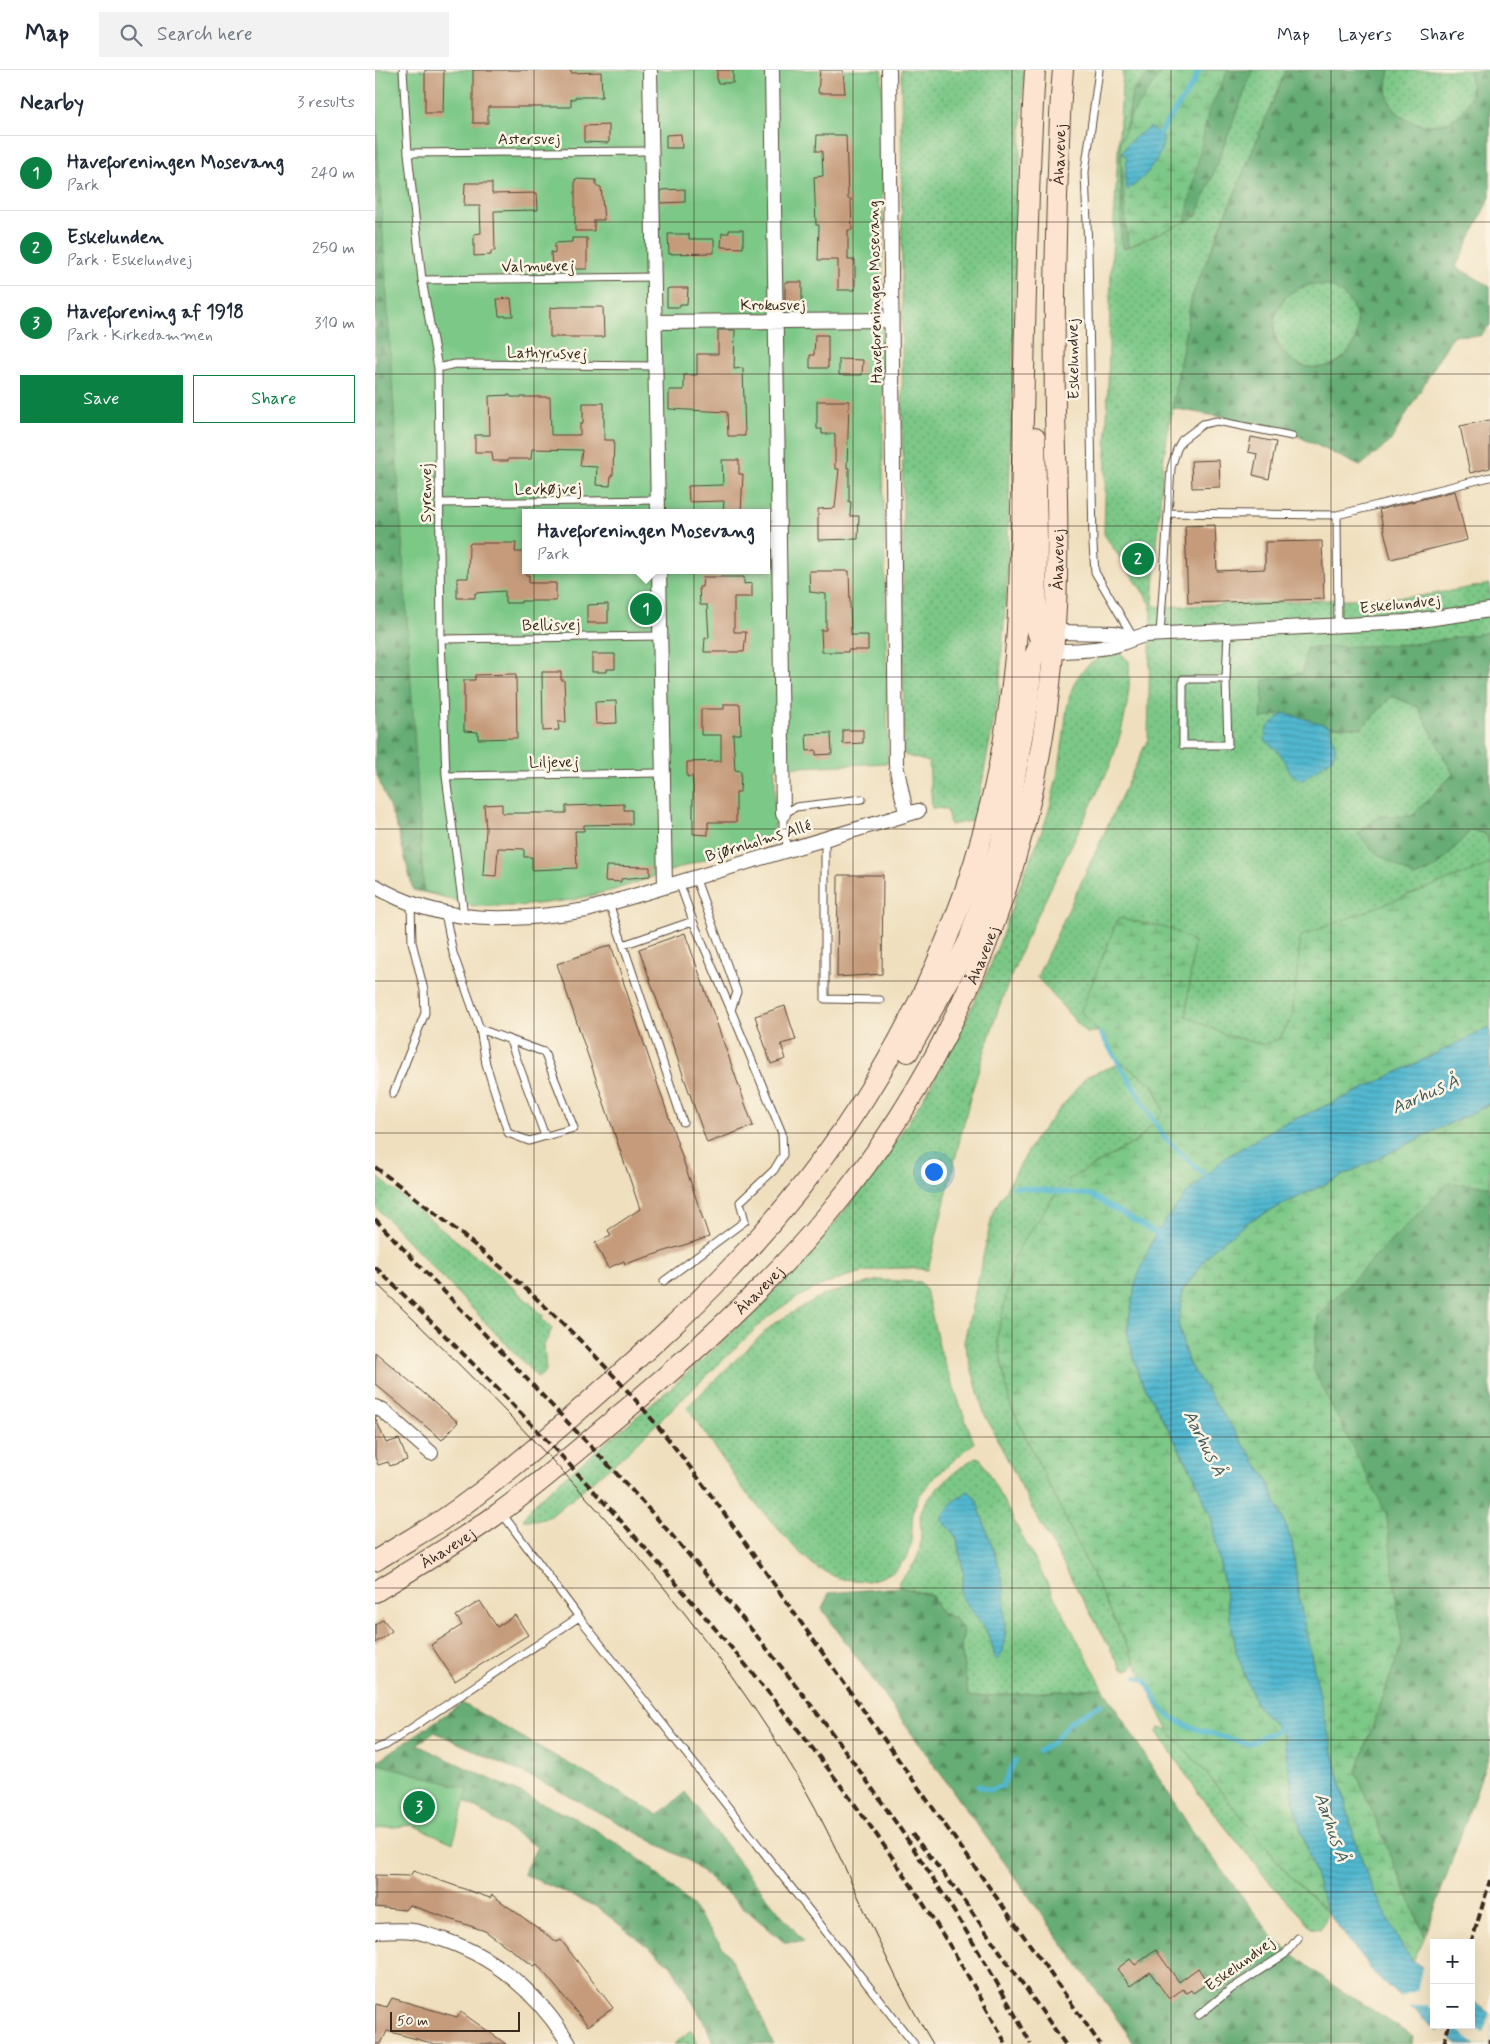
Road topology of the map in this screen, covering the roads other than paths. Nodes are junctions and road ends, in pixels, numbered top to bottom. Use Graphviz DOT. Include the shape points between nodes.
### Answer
graph roads {
  1 [pos="403,70"];
  2 [pos="650,70"];
  3 [pos="772,70"];
  4 [pos="889,70"];
  5 [pos="1035,70"];
  6 [pos="1063,70"];
  7 [pos="1099,70"];
  8 [pos="652,151"];
  9 [pos="408,153"];
  10 [pos="1027,246"];
  11 [pos="654,277"];
  12 [pos="422,280"];
  13 [pos="891,320"];
  14 [pos="655,322"];
  15 [pos="776,322"];
  16 [pos="655,366"];
  17 [pos="439,368"];
  18 [pos="1292,436"];
  19 [pos="1490,477"];
  20 [pos="439,503"];
  21 [pos="658,507"];
  22 [pos="1169,512"];
  23 [pos="1337,515"];
  24 [pos="659,574"];
  25 [pos="1490,610"];
  26 [pos="1338,626"];
  27 [pos="1229,632"];
  28 [pos="1160,635"];
  29 [pos="661,636"];
  30 [pos="1133,638"];
  31 [pos="441,639"];
  32 [pos="1049,641"];
  33 [pos="1227,679"];
  34 [pos="662,773"];
  35 [pos="446,776"];
  36 [pos="862,799"];
  37 [pos="912,812"];
  38 [pos="783,814"];
  39 [pos="825,838"];
  40 [pos="788,848"];
  41 [pos="695,877"];
  42 [pos="672,884"];
  43 [pos="375,886"];
  44 [pos="609,903"];
  45 [pos="411,904"];
  46 [pos="445,913"];
  47 [pos="464,917"];
  48 [pos="693,921"];
  49 [pos="623,945"];
  50 [pos="880,1000"];
  51 [pos="731,1010"];
  52 [pos="480,1029"];
  53 [pos="510,1041"];
  54 [pos="393,1094"];
  55 [pos="683,1122"];
  56 [pos="545,1136"];
  57 [pos="802,1187"];
  58 [pos="664,1281"];
  59 [pos="375,1406"];
  60 [pos="431,1453"];
  61 [pos="501,1512"];
  62 [pos="375,1561"];
  63 [pos="375,1592"];
  64 [pos="579,1617"];
  65 [pos="375,1749"];
  66 [pos="375,1931"];
  67 [pos="1298,1938"];
  68 [pos="1199,2015"];
  69 [pos="569,2044"];
  70 [pos="914,2044"];
  1 -- 9 [label="lane, Syrenvej"];
  2 -- 8 [label="street"];
  3 -- 15 [label="street"];
  4 -- 13 [label="street, Haveforeningen Mosevang"];
  5 -- 10 [label="main road, Åhavevej"];
  6 -- 32 [label="main road, Åhavevej" via="1056,250 1057,540"];
  7 -- 30 [label="lane, Eskelundvej" via="1085,172 1093,545 1095,572"];
  8 -- 9 [label="lane, Astersvej"];
  8 -- 11 [label="street"];
  9 -- 12 [label="lane, Syrenvej"];
  10 -- 32 [label="main road" via="1036,466 1036,623 1037,633"];
  10 -- 57 [label="main road, Åhavevej" via="1016,640 1010,702 994,789 981,841 950,934 929,982 892,1054 853,1117"];
  11 -- 12 [label="lane, Valmuevej"];
  11 -- 14 [label="street"];
  12 -- 17 [label="lane, Syrenvej"];
  13 -- 15 [label="street, Krokusvej"];
  13 -- 37 [label="street, Haveforeningen Mosevang" via="896,765"];
  14 -- 15 [label="street, Krokusvej"];
  14 -- 16 [label="street"];
  15 -- 38 [label="street"];
  16 -- 17 [label="lane, Lathyrusvej" via="455,364"];
  16 -- 21 [label="street"];
  17 -- 20 [label="lane, Syrenvej"];
  18 -- 22 [label="lane" via="1217,421 1192,430 1179,444 1171,468"];
  19 -- 23 [label="lane"];
  20 -- 21 [label="lane, Levkøjvej"];
  20 -- 31 [label="lane, Syrenvej"];
  22 -- 23 [label="lane"];
  22 -- 28 [label="lane"];
  23 -- 26 [label="lane"];
  24 -- 29 [label="street"];
  25 -- 26 [label="street, Eskelundvej" via="1406,622"];
  26 -- 27 [label="street, Eskelundvej"];
  27 -- 28 [label="street, Eskelundvej"];
  27 -- 33 [label="lane"];
  28 -- 30 [label="street, Eskelundvej"];
  29 -- 31 [label="lane, Bellisvej"];
  29 -- 34 [label="street"];
  30 -- 32 [label="street, Eskelundvej" via="1115,633"];
  30 -- 32 [label="street, Eskelundvej" via="1116,645 1069,651"];
  31 -- 35 [label="lane, Syrenvej"];
  32 -- 57 [label="main road" via="1032,660 1013,794 969,940 949,982 902,1061"];
  32 -- 61 [label="main road, Åhavevej" via="1047,708 1033,790 1004,896 967,990 938,1049 899,1116 831,1211 749,1300 664,1378"];
  33 -- 33 [label="lane" via="1228,745 1183,745 1183,679"];
  34 -- 35 [label="lane, Liljevej"];
  34 -- 42 [label="street"];
  35 -- 47 [label="lane, Syrenvej"];
  36 -- 38 [label="lane" via="796,807"];
  37 -- 39 [label="street, Bjørnholms Allé"];
  38 -- 40 [label="lane"];
  39 -- 40 [label="street, Bjørnholms Allé"];
  39 -- 50 [label="lane" via="825,999"];
  40 -- 41 [label="street, Bjørnholms Allé"];
  41 -- 42 [label="street, Bjørnholms Allé"];
  41 -- 51 [label="lane" via="737,992"];
  42 -- 44 [label="street, Bjørnholms Allé"];
  42 -- 48 [label="lane"];
  43 -- 45 [label="street, Bjørnholms Allé"];
  44 -- 47 [label="street, Bjørnholms Allé" via="541,917"];
  44 -- 49 [label="lane"];
  45 -- 46 [label="street, Bjørnholms Allé"];
  45 -- 54 [label="lane" via="412,942 424,990 425,1013"];
  46 -- 47 [label="street, Bjørnholms Allé"];
  46 -- 52 [label="lane" via="453,953"];
  48 -- 49 [label="lane"];
  48 -- 51 [label="lane"];
  49 -- 55 [label="lane"];
  51 -- 58 [label="lane" via="782,1133 783,1155 774,1170 741,1202 745,1221"];
  52 -- 53 [label="lane"];
  52 -- 56 [label="lane" via="486,1064 508,1133 529,1141"];
  53 -- 56 [label="lane"];
  53 -- 56 [label="lane" via="544,1052 574,1128"];
  57 -- 62 [label="main road, Åhavevej" via="725,1275 575,1414 441,1520"];
  59 -- 60 [label="street"];
  61 -- 63 [label="main road, Åhavevej"];
  61 -- 64 [label="lane"];
  64 -- 65 [label="lane" via="386,1745"];
  64 -- 70 [label="lane"];
  66 -- 69 [label="street" via="413,1931 455,1943 487,1958 541,2004"];
  67 -- 68 [label="lane, Eskelundvej" via="1285,1954"];
}
